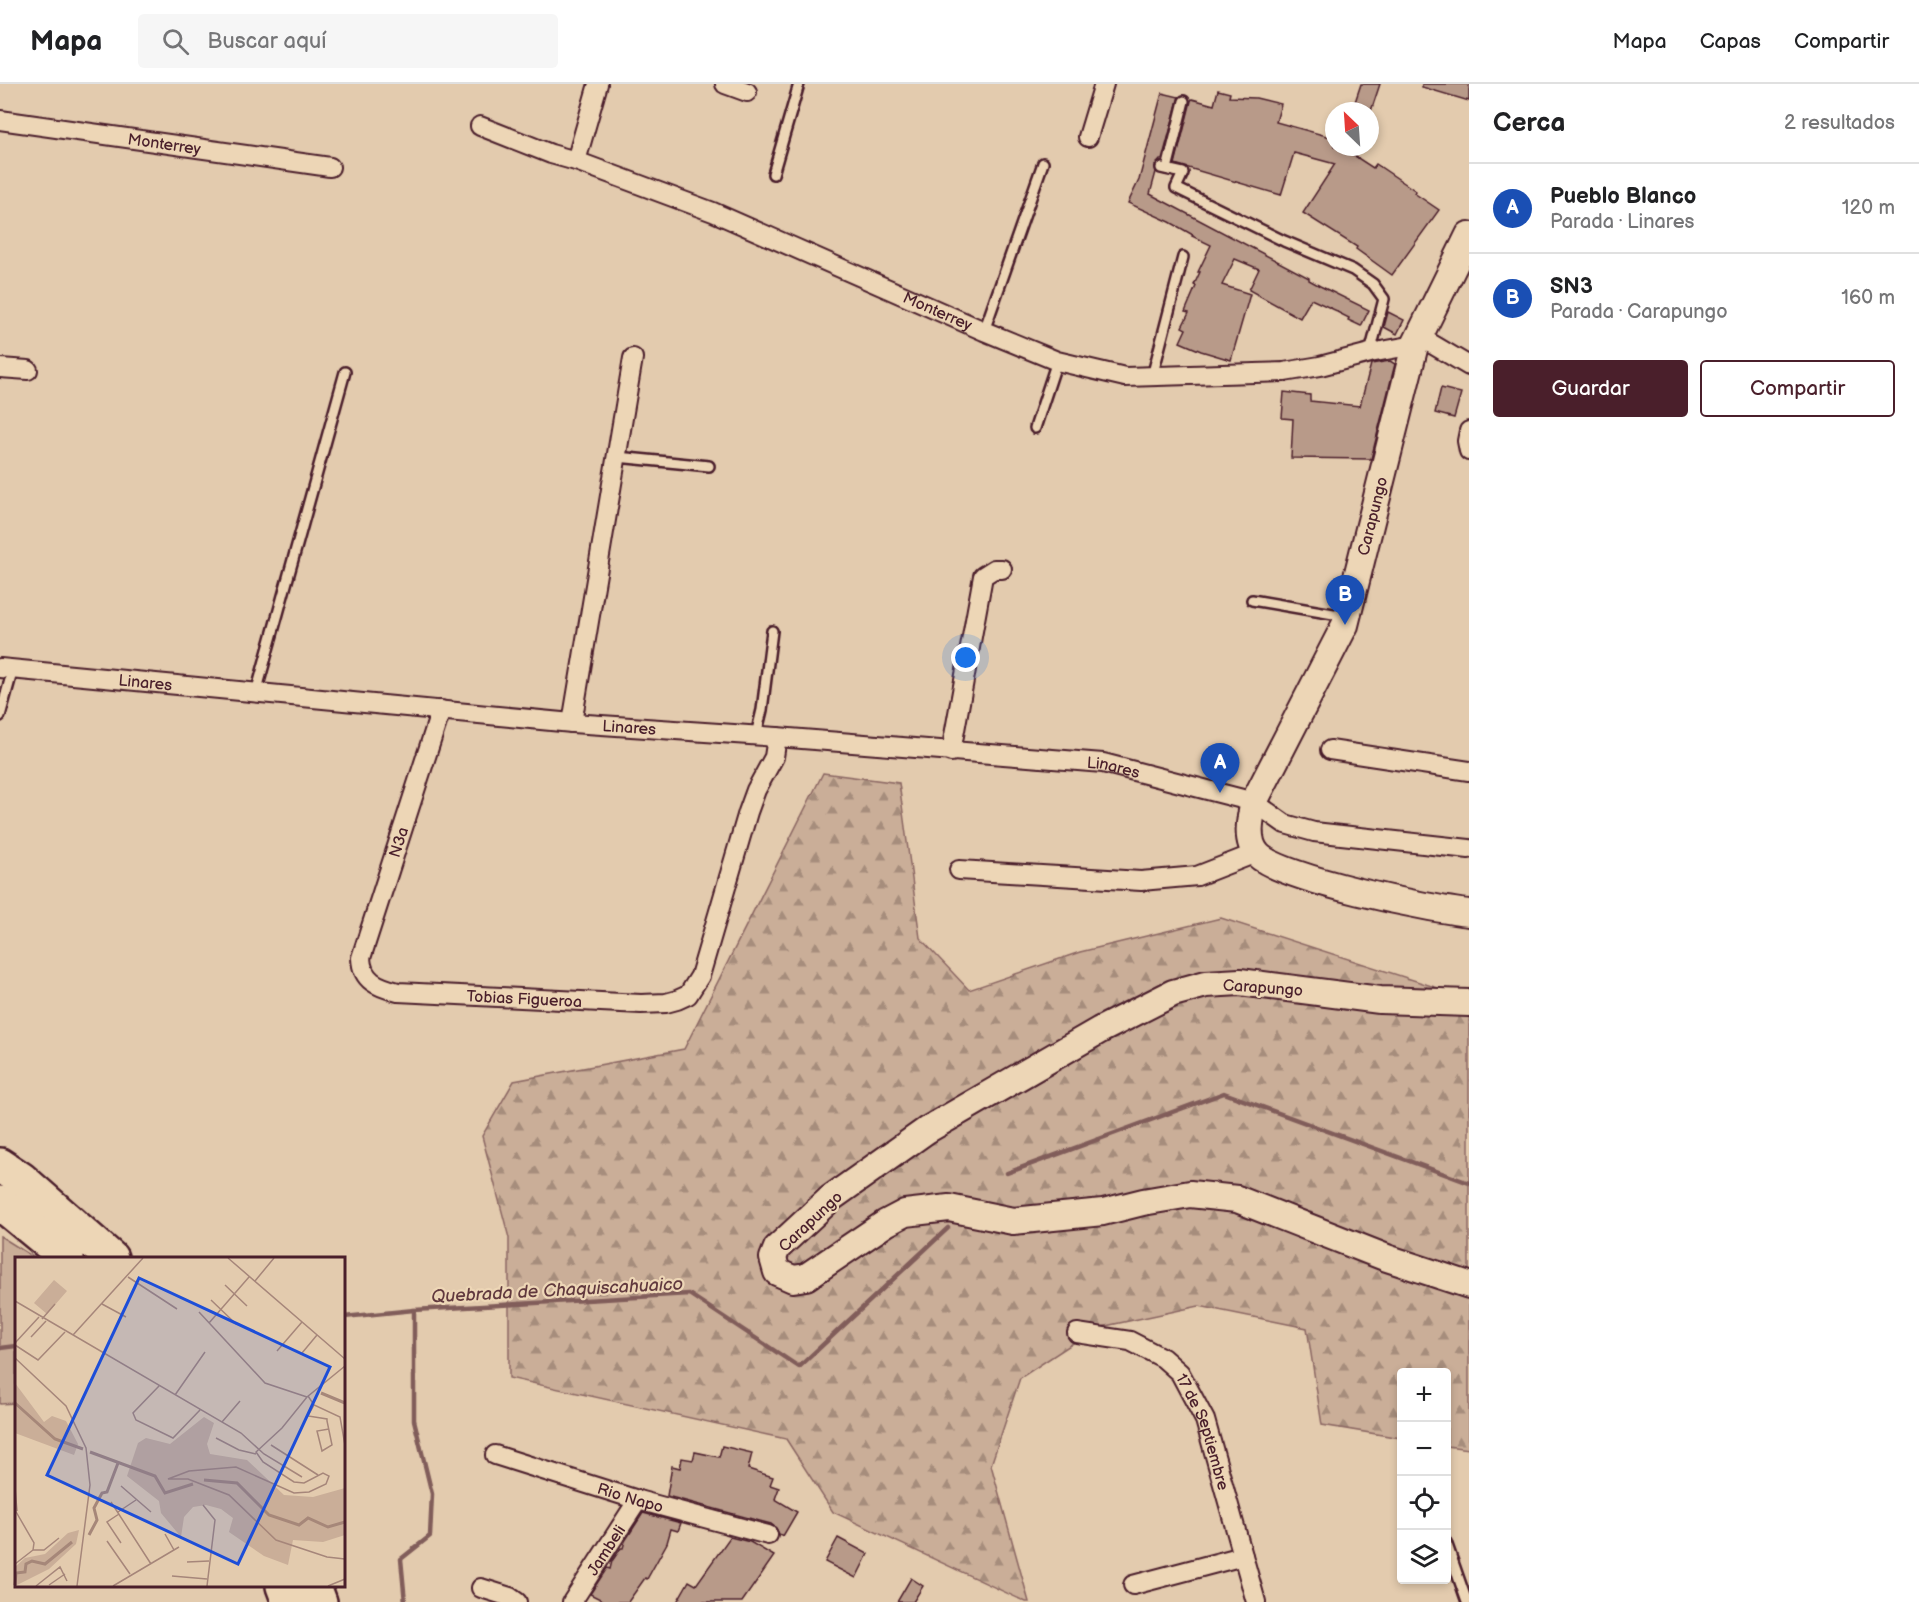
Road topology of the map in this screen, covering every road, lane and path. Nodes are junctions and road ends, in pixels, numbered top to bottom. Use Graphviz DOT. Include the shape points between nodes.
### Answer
graph roads {
  1 [pos="598,84"];
  2 [pos="725,84"];
  3 [pos="799,84"];
  4 [pos="1104,84"];
  5 [pos="747,92"];
  6 [pos="1184,101"];
  7 [pos="0,120"];
  8 [pos="480,126"];
  9 [pos="1088,137"];
  10 [pos="576,161"];
  11 [pos="1043,163"];
  12 [pos="330,167"];
  13 [pos="773,174"];
  14 [pos="1469,235"];
  15 [pos="1183,257"];
  16 [pos="984,331"];
  17 [pos="1418,341"];
  18 [pos="1370,353"];
  19 [pos="633,358"];
  20 [pos="1057,361"];
  21 [pos="1469,366"];
  22 [pos="0,368"];
  23 [pos="28,370"];
  24 [pos="345,372"];
  25 [pos="1152,376"];
  26 [pos="1035,429"];
  27 [pos="1469,431"];
  28 [pos="1469,451"];
  29 [pos="617,457"];
  30 [pos="709,466"];
  31 [pos="1002,569"];
  32 [pos="1252,600"];
  33 [pos="1347,616"];
  34 [pos="772,631"];
  35 [pos="6,668"];
  36 [pos="256,693"];
  37 [pos="441,710"];
  38 [pos="0,716"];
  39 [pos="572,723"];
  40 [pos="756,735"];
  41 [pos="777,737"];
  42 [pos="1330,750"];
  43 [pos="951,752"];
  44 [pos="1469,771"];
  45 [pos="1254,802"];
  46 [pos="1469,849"];
  47 [pos="1256,853"];
  48 [pos="959,870"];
  49 [pos="1469,913"];
  50 [pos="365,974"];
  51 [pos="1469,1003"];
  52 [pos="0,1165"];
  53 [pos="0,1203"];
  54 [pos="66,1257"];
  55 [pos="110,1257"];
  56 [pos="1469,1285"];
  57 [pos="1077,1333"];
  58 [pos="495,1455"];
  59 [pos="638,1500"];
  60 [pos="768,1535"];
  61 [pos="1243,1556"];
  62 [pos="1451,1556"];
  63 [pos="1133,1585"];
  64 [pos="283,1587"];
  65 [pos="314,1587"];
  66 [pos="482,1588"];
  67 [pos="289,1602"];
  68 [pos="320,1602"];
  69 [pos="517,1602"];
  70 [pos="572,1602"];
  71 [pos="1256,1602"];
  72 [pos="1467,1602"];
  1 -- 10 [label="street"];
  2 -- 5 [label="street"];
  3 -- 13 [label="lane"];
  4 -- 9 [label="street"];
  6 -- 18 [label="lane" via="1164,169 1183,173 1176,188 1353,270 1373,284 1384,299"];
  7 -- 12 [label="street, Monterrey"];
  8 -- 10 [label="street, Monterrey"];
  10 -- 16 [label="street, Monterrey" via="713,212"];
  11 -- 16 [label="lane"];
  14 -- 17 [label="street, Carapungo"];
  15 -- 25 [label="lane"];
  16 -- 20 [label="street, Monterrey"];
  17 -- 18 [label="street, Monterrey"];
  17 -- 21 [label="street"];
  17 -- 33 [label="street, Carapungo"];
  18 -- 25 [label="street, Monterrey" via="1284,372"];
  19 -- 29 [label="street"];
  20 -- 25 [label="street, Monterrey" via="1125,377"];
  20 -- 26 [label="lane"];
  22 -- 23 [label="street"];
  24 -- 36 [label="lane"];
  27 -- 28 [label="street"];
  29 -- 30 [label="lane"];
  29 -- 39 [label="street"];
  31 -- 43 [label="street" via="983,576"];
  32 -- 33 [label="lane"];
  33 -- 45 [label="street, Carapungo"];
  34 -- 40 [label="lane"];
  35 -- 36 [label="street, Linares"];
  35 -- 38 [label="lane"];
  36 -- 37 [label="street, Linares"];
  37 -- 39 [label="street, Linares"];
  37 -- 50 [label="street, N3a" via="361,958"];
  39 -- 40 [label="street, Linares"];
  40 -- 41 [label="street, Linares"];
  41 -- 43 [label="street, Linares"];
  41 -- 50 [label="street, Tobias Figueroa" via="774,758 748,812 700,976 688,994 666,1003 641,1004 474,997 398,992 374,985"];
  42 -- 44 [label="street"];
  43 -- 45 [label="street, Linares" via="1103,763"];
  45 -- 46 [label="street" via="1285,824 1314,832"];
  45 -- 47 [label="street, Carapungo" via="1249,825"];
  47 -- 48 [label="street" via="1197,876 1141,881"];
  47 -- 49 [label="street" via="1280,869 1331,884"];
  51 -- 56 [label="street, Carapungo" via="1380,1000 1240,982 1206,984 1173,993 1100,1030 927,1130 831,1198 777,1248 773,1258 777,1272 793,1279 806,1277 886,1223 904,1213 926,1209 949,1208 1013,1221 1103,1212 1190,1194 1237,1198 1387,1258"];
  52 -- 55 [label="highway"];
  53 -- 54 [label="highway"];
  57 -- 61 [label="street, 17 de Septiembre" via="1130,1341 1163,1358 1180,1373 1205,1420"];
  58 -- 59 [label="street, Rio Napo"];
  59 -- 60 [label="street, Rio Napo"];
  59 -- 70 [label="street, Jambeli"];
  61 -- 63 [label="street"];
  61 -- 71 [label="street, 17 de Septiembre"];
  62 -- 72 [label="lane"];
  64 -- 67 [label="highway"];
  65 -- 68 [label="highway"];
  66 -- 69 [label="street"];
}
